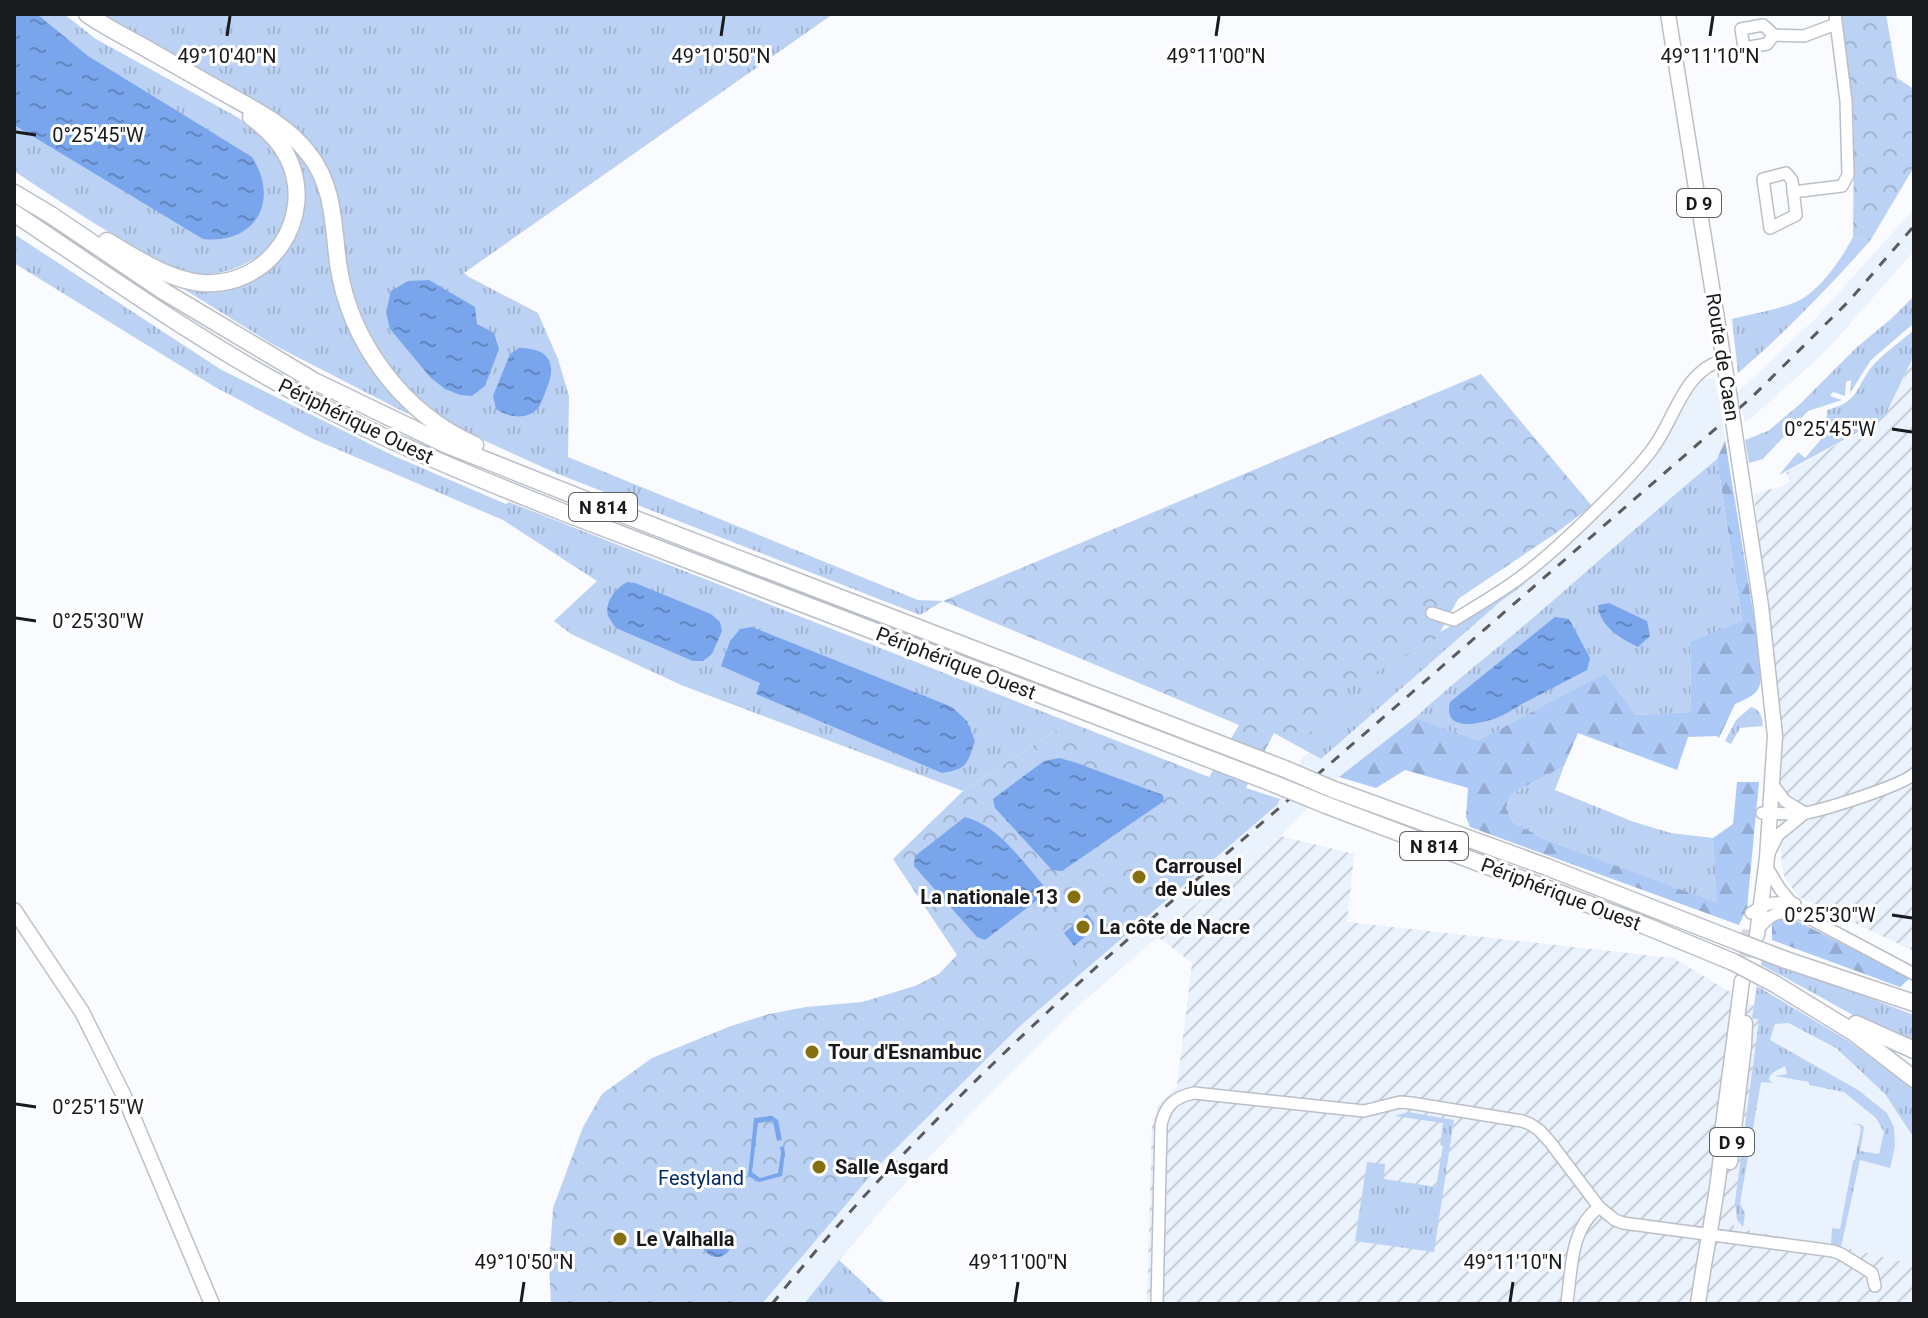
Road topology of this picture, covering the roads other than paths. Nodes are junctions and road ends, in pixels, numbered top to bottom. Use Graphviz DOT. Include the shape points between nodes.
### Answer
graph roads {
  1 [pos="74,14"];
  2 [pos="87,14"];
  3 [pos="1668,14"];
  4 [pos="1835,19"];
  5 [pos="1774,35"];
  6 [pos="1793,192"];
  7 [pos="14,193"];
  8 [pos="14,213"];
  9 [pos="51,215"];
  10 [pos="1724,360"];
  11 [pos="591,502"];
  12 [pos="1432,613"];
  13 [pos="1771,701"];
  14 [pos="1914,774"];
  15 [pos="1773,785"];
  16 [pos="1329,797"];
  17 [pos="1766,813"];
  18 [pos="1805,813"];
  19 [pos="1767,862"];
  20 [pos="1798,909"];
  21 [pos="14,910"];
  22 [pos="1756,910"];
  23 [pos="1750,934"];
  24 [pos="1914,974"];
  25 [pos="1775,984"];
  26 [pos="1909,1000"];
  27 [pos="1914,1050"];
  28 [pos="1914,1079"];
  29 [pos="1599,1207"];
  30 [pos="1714,1236"];
  31 [pos="1875,1286"];
  32 [pos="1567,1302"];
  33 [pos="212,1304"];
  34 [pos="1157,1304"];
  35 [pos="1698,1304"];
  36 [pos="1707,1304"];
  1 -- 9 [label="highway" via="258,122 289,158 297,200 291,227 277,252 251,273 217,283 163,272"];
  2 -- 11 [label="highway" via="272,120 301,144 327,189 351,314 391,382 455,435"];
  3 -- 10 [label="main road, Route de Caen / D 9"];
  4 -- 5 [label="street" via="1804,36"];
  4 -- 6 [label="street" via="1846,101 1848,175 1842,186"];
  6 -- 6 [label="street" via="1796,215 1770,228 1763,179 1786,173"];
  7 -- 9 [label="highway, Périphérique Ouest / N 814"];
  8 -- 16 [label="highway, Périphérique Ouest / N 814, bridge" via="243,363 399,445 1215,762"];
  9 -- 11 [label="highway, Périphérique Ouest / N 814" via="165,292 314,381 445,444"];
  10 -- 12 [label="street" via="1699,372 1636,469 1527,572 1454,620"];
  10 -- 13 [label="main road, Route de Caen / D 9, bridge"];
  11 -- 16 [label="highway, Périphérique Ouest / N 814, bridge" via="1285,769"];
  13 -- 15 [label="main road, Route de Caen / D 9"];
  13 -- 17 [label="main road, Route de Caen / D 9"];
  14 -- 18 [label="street" via="1894,786"];
  15 -- 17 [label="main road, Route de Caen / D 9"];
  15 -- 18 [label="street" via="1785,801"];
  16 -- 23 [label="highway, Périphérique Ouest / N 814"];
  16 -- 25 [label="highway, Périphérique Ouest / N 814, bridge" via="1733,962"];
  17 -- 18 [label="street"];
  17 -- 19 [label="main road, Route de Caen / D 9"];
  17 -- 22 [label="main road, Route de Caen / D 9"];
  18 -- 19 [label="street, Route de Caen" via="1778,835"];
  19 -- 20 [label="street" via="1780,889"];
  19 -- 22 [label="main road, Route de Caen"];
  20 -- 22 [label="street" via="1780,901"];
  20 -- 23 [label="street" via="1776,913"];
  20 -- 24 [label="street"];
  21 -- 33 [label="main road" via="82,1012 124,1096"];
  22 -- 23 [label="main road, Route de Caen / D 9"];
  23 -- 26 [label="highway, Périphérique Ouest / N 814, bridge" via="1786,960"];
  25 -- 27 [label="highway"];
  25 -- 28 [label="highway, Périphérique Ouest / N 814" via="1853,1032"];
  29 -- 30 [label="street" via="1623,1223"];
  29 -- 32 [label="street" via="1578,1232"];
  29 -- 34 [label="street" via="1539,1130 1522,1121 1400,1102 1364,1111 1182,1095 1171,1102 1161,1125"];
  30 -- 30 [label="main road, D 9" via="1723,1215 1744,1046 1746,983"];
  30 -- 31 [label="street" via="1833,1251 1872,1273"];
  30 -- 35 [label="main road, D 9" via="1706,1252"];
  30 -- 36 [label="main road, D 9"];
}
